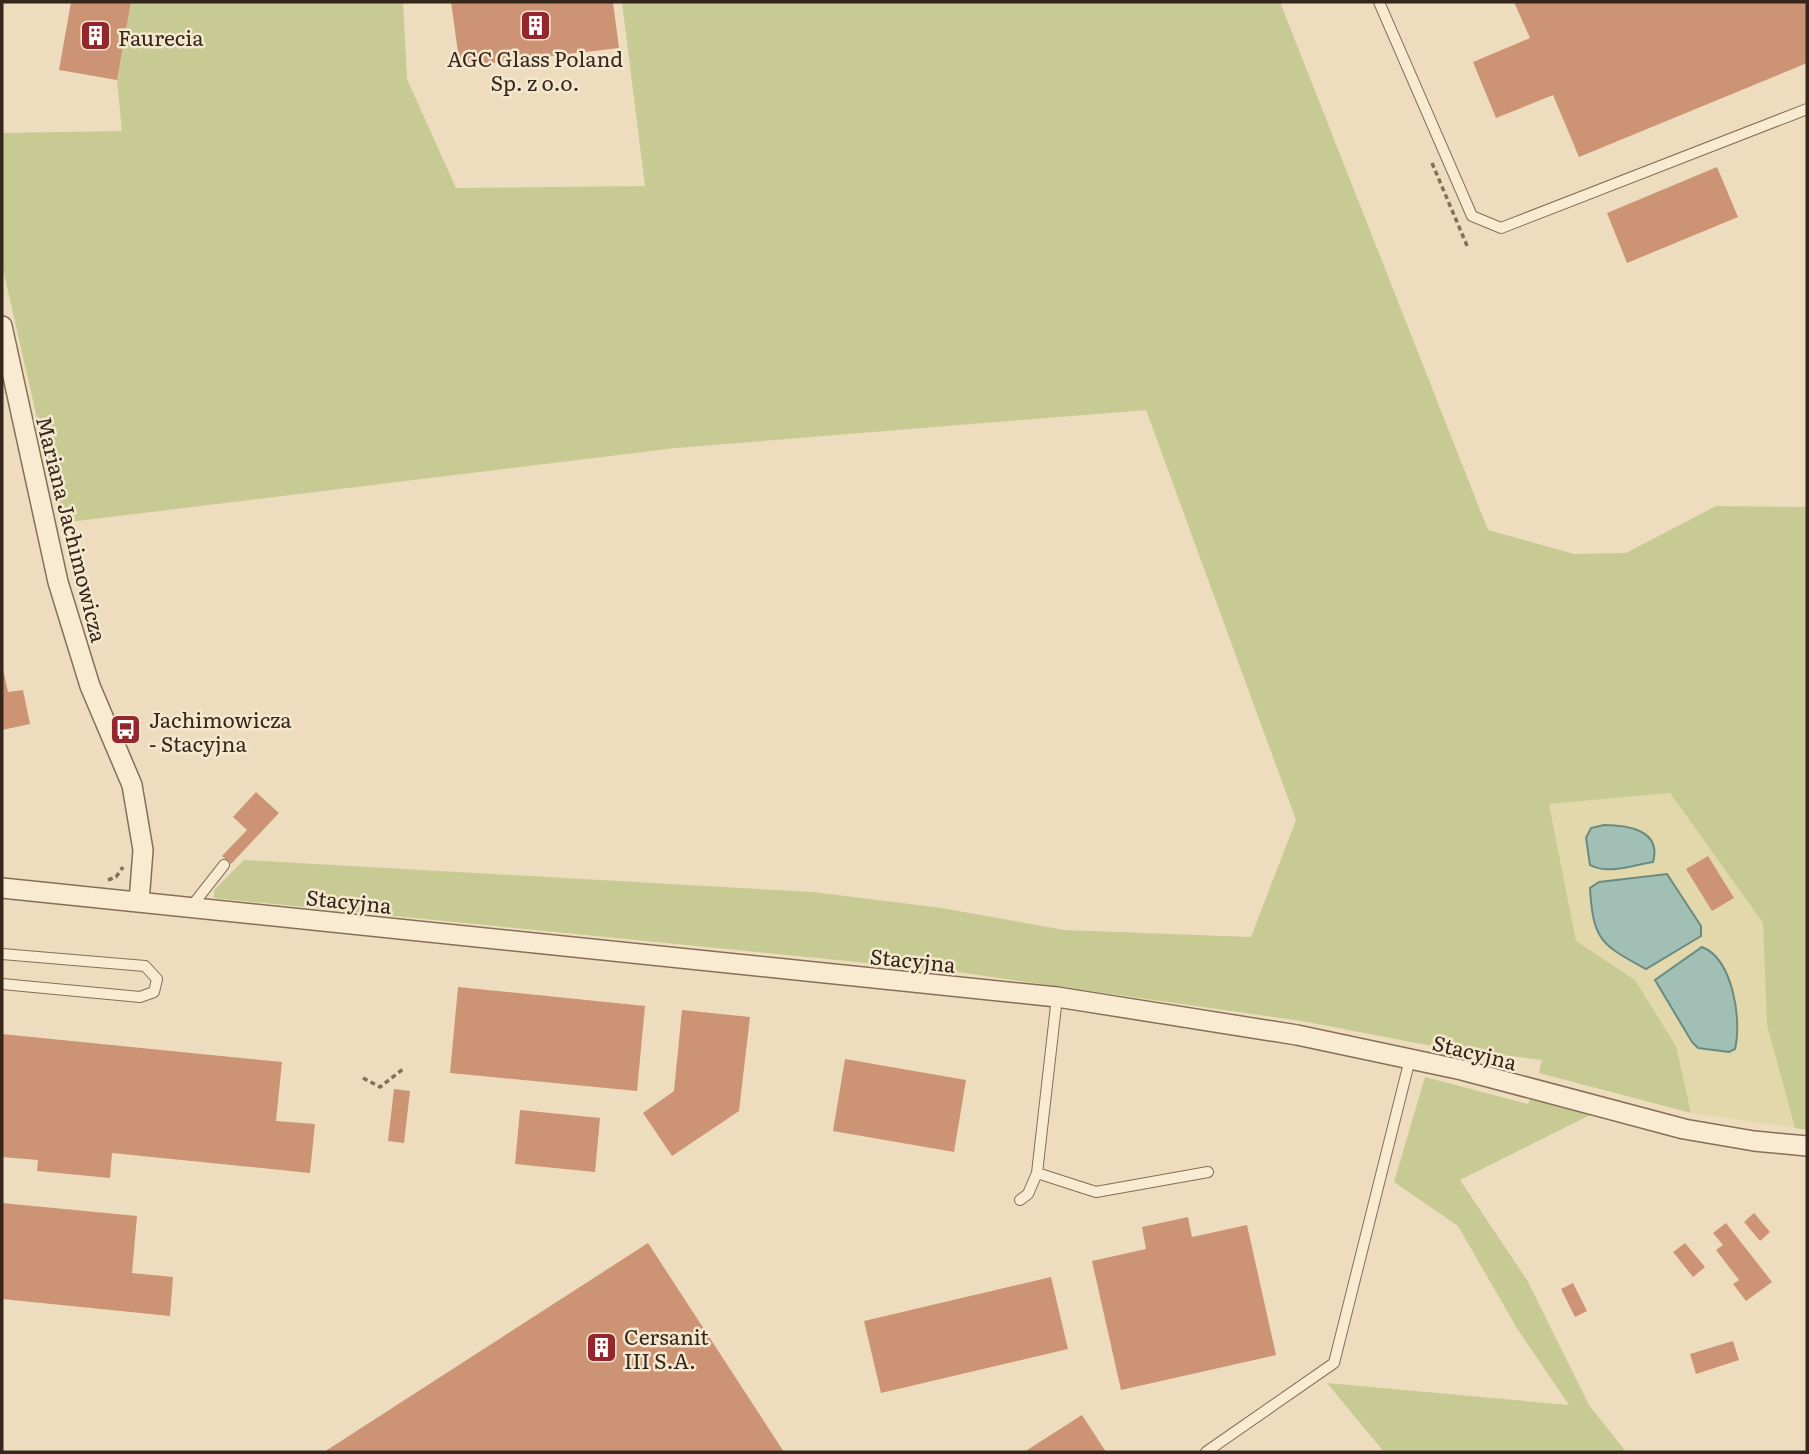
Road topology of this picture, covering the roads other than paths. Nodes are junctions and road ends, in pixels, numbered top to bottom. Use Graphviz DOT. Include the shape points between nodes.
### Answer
graph roads {
  1 [pos="1379,2"];
  2 [pos="1807,109"];
  3 [pos="2,326"];
  4 [pos="224,865"];
  5 [pos="2,888"];
  6 [pos="139,902"];
  7 [pos="191,907"];
  8 [pos="2,954"];
  9 [pos="2,984"];
  10 [pos="1057,997"];
  11 [pos="1410,1059"];
  12 [pos="1807,1146"];
  13 [pos="1208,1172"];
  14 [pos="1037,1173"];
  15 [pos="1020,1200"];
  16 [pos="1206,1452"];
  1 -- 2 [label="lane" via="1472,216 1489,226 1502,229"];
  3 -- 6 [label="street, Mariana Jachimowicza" via="58,582 90,686 132,785 143,850"];
  4 -- 7 [label="lane"];
  5 -- 6 [label="street, Stacyjna"];
  6 -- 7 [label="street, Stacyjna"];
  7 -- 10 [label="street, Stacyjna"];
  8 -- 9 [label="lane" via="145,966 157,979 154,992 140,997"];
  10 -- 11 [label="street, Stacyjna" via="1297,1035"];
  10 -- 14 [label="lane"];
  11 -- 12 [label="street, Stacyjna" via="1684,1129"];
  11 -- 16 [label="lane" via="1335,1363"];
  13 -- 14 [label="lane" via="1096,1192"];
  14 -- 15 [label="lane" via="1028,1194"];
}
